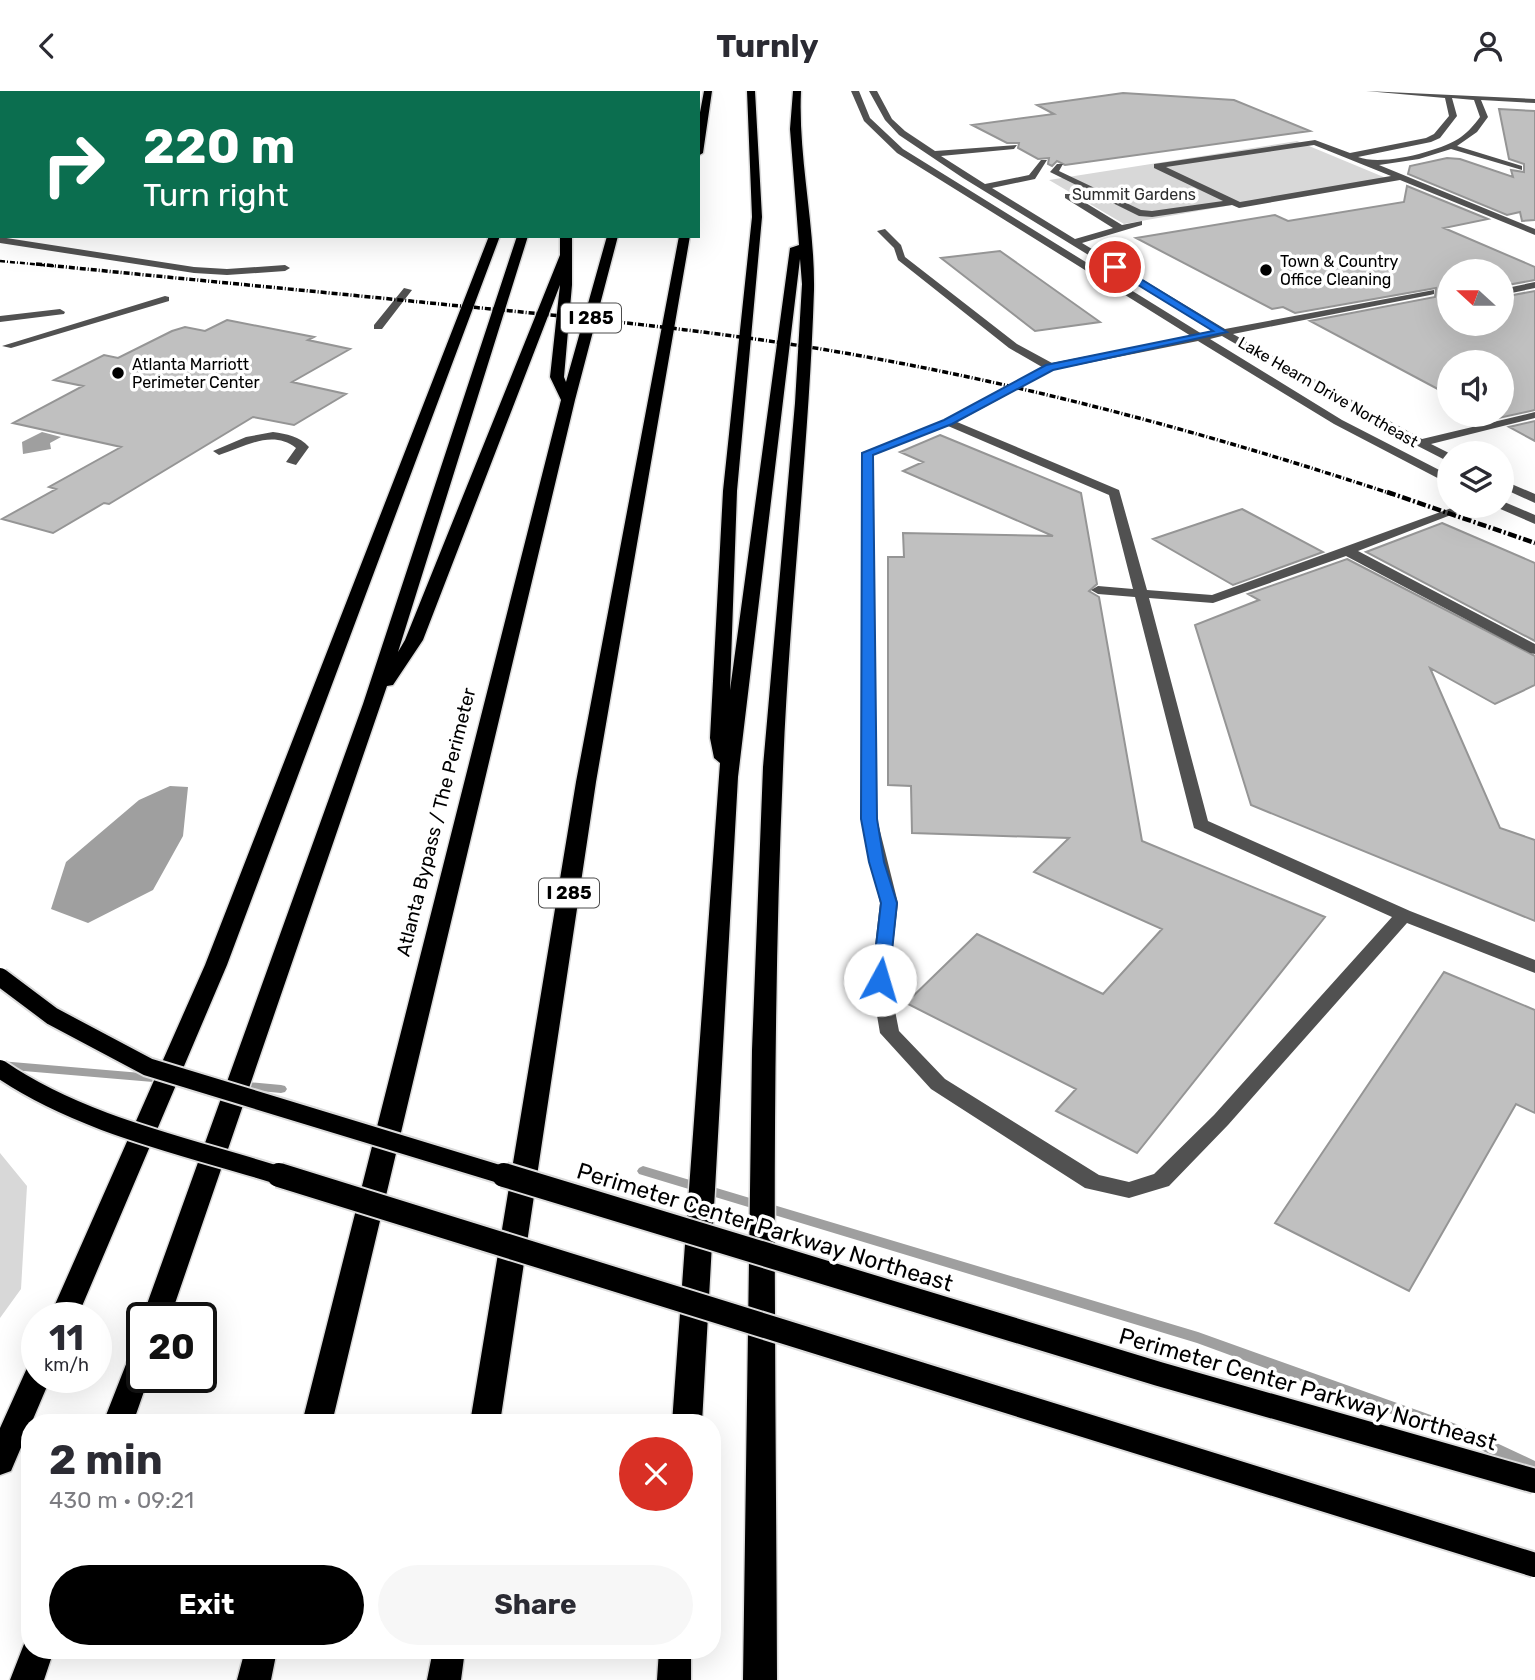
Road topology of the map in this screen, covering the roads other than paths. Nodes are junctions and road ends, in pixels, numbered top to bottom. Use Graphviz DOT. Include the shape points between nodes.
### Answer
graph roads {
  1 [pos="708,91"];
  2 [pos="751,91"];
  3 [pos="797,91"];
  4 [pos="855,91"];
  5 [pos="873,91"];
  6 [pos="1370,91"];
  7 [pos="1448,96"];
  8 [pos="1477,98"];
  9 [pos="1535,101"];
  10 [pos="1428,140"];
  11 [pos="700,141"];
  12 [pos="1014,147"];
  13 [pos="1452,147"];
  14 [pos="934,154"];
  15 [pos="1349,156"];
  16 [pos="1044,162"];
  17 [pos="1371,163"];
  18 [pos="1060,166"];
  19 [pos="1519,168"];
  20 [pos="1402,177"];
  21 [pos="984,187"];
  22 [pos="1068,197"];
  23 [pos="802,199"];
  24 [pos="1233,202"];
  25 [pos="1139,223"];
  26 [pos="1122,229"];
  27 [pos="881,231"];
  28 [pos="1535,232"];
  29 [pos="494,238"];
  30 [pos="522,238"];
  31 [pos="566,238"];
  32 [pos="612,238"];
  33 [pos="685,238"];
  34 [pos="0,240"];
  35 [pos="1074,242"];
  36 [pos="566,255"];
  37 [pos="285,268"];
  38 [pos="1535,285"];
  39 [pos="1514,289"];
  40 [pos="407,290"];
  41 [pos="1430,292"];
  42 [pos="165,299"];
  43 [pos="1323,299"];
  44 [pos="1394,299"];
  45 [pos="1418,305"];
  46 [pos="1339,310"];
  47 [pos="60,312"];
  48 [pos="0,319"];
  49 [pos="378,327"];
  50 [pos="1222,332"];
  51 [pos="55,333"];
  52 [pos="1200,338"];
  53 [pos="1050,367"];
  54 [pos="568,400"];
  55 [pos="1535,415"];
  56 [pos="948,422"];
  57 [pos="1422,443"];
  58 [pos="219,451"];
  59 [pos="1437,451"];
  60 [pos="292,462"];
  61 [pos="1437,474"];
  62 [pos="1514,489"];
  63 [pos="1535,499"];
  64 [pos="1514,510"];
  65 [pos="1437,518"];
  66 [pos="1535,520"];
  67 [pos="1347,551"];
  68 [pos="1098,590"];
  69 [pos="1143,593"];
  70 [pos="1535,650"];
  71 [pos="372,704"];
  72 [pos="728,777"];
  73 [pos="1404,915"];
  74 [pos="1535,967"];
  75 [pos="0,977"];
  76 [pos="0,1069"];
  77 [pos="70,1302"];
  78 [pos="162,1302"];
  79 [pos="30,1393"];
  80 [pos="129,1393"];
  81 [pos="121,1414"];
  82 [pos="319,1414"];
  83 [pos="486,1414"];
  84 [pos="688,1414"];
  85 [pos="0,1462"];
  86 [pos="1535,1481"];
  87 [pos="1535,1565"];
  88 [pos="35,1659"];
  89 [pos="259,1659"];
  90 [pos="448,1659"];
  91 [pos="675,1659"];
  92 [pos="27,1680"];
  93 [pos="254,1680"];
  94 [pos="444,1680"];
  95 [pos="674,1680"];
  96 [pos="760,1680"];
  1 -- 11 [label="highway"];
  2 -- 72 [label="highway" via="757,217 730,491 719,737"];
  3 -- 23 [label="highway" via="794,129"];
  4 -- 52 [label="street, Lake Hearn Drive Northeast" via="870,123 889,142"];
  5 -- 14 [label="street, Lake Hearn Drive Northeast" via="889,120"];
  6 -- 7 [label="street"];
  7 -- 8 [label="street"];
  7 -- 10 [label="street" via="1453,116 1437,137"];
  8 -- 9 [label="street"];
  8 -- 13 [label="street" via="1484,117 1470,136"];
  10 -- 13 [label="street"];
  10 -- 15 [label="street"];
  12 -- 14 [label="street"];
  13 -- 17 [label="street"];
  13 -- 19 [label="street"];
  14 -- 21 [label="street, Lake Hearn Drive Northeast"];
  15 -- 17 [label="street"];
  15 -- 24 [label="street" via="1315,142 1157,166"];
  16 -- 21 [label="street" via="1032,177"];
  17 -- 20 [label="street"];
  18 -- 24 [label="street" via="1054,171 1139,213"];
  20 -- 24 [label="street" via="1239,205"];
  20 -- 28 [label="street"];
  21 -- 35 [label="street, Lake Hearn Drive Northeast"];
  22 -- 26 [label="street"];
  23 -- 72 [label="highway"];
  23 -- 96 [label="highway" via="808,284 773,767 764,1049"];
  25 -- 26 [label="street"];
  26 -- 35 [label="street"];
  27 -- 53 [label="street" via="898,247 901,258 1013,346"];
  29 -- 77 [label="highway" via="216,965"];
  30 -- 71 [label="highway"];
  31 -- 36 [label="highway"];
  32 -- 54 [label="highway, Atlanta Bypass / The Perimeter / I 285"];
  33 -- 83 [label="highway, I 285" via="586,782"];
  34 -- 37 [label="street" via="194,270"];
  35 -- 50 [label="street, Lake Hearn Drive Northeast"];
  36 -- 54 [label="highway" via="557,377"];
  36 -- 71 [label="highway" via="414,640"];
  38 -- 39 [label="street"];
  40 -- 49 [label="street"];
  41 -- 44 [label="street"];
  42 -- 51 [label="street"];
  43 -- 46 [label="street"];
  44 -- 45 [label="street"];
  44 -- 46 [label="street"];
  46 -- 50 [label="street"];
  47 -- 48 [label="street"];
  50 -- 52 [label="street"];
  50 -- 57 [label="street, Lake Hearn Drive Northeast"];
  51 -- 51 [label="street" via="53,342 41,349 24,351 6,342"];
  52 -- 53 [label="street"];
  52 -- 61 [label="street, Lake Hearn Drive Northeast" via="1338,422"];
  53 -- 56 [label="street"];
  54 -- 82 [label="highway, Atlanta Bypass / The Perimeter / I 285"];
  55 -- 57 [label="street"];
  56 -- 69 [label="street" via="1115,493"];
  56 -- 73 [label="street" via="867,453 869,819 889,903 880,980 890,1033 938,1084 1006,1130 1093,1182 1129,1191 1161,1179 1221,1119"];
  57 -- 59 [label="street, Lake Hearn Drive Northeast"];
  58 -- 60 [label="street" via="244,440 282,438 303,447"];
  62 -- 63 [label="street"];
  64 -- 66 [label="street"];
  65 -- 67 [label="street"];
  67 -- 69 [label="street" via="1213,599"];
  67 -- 70 [label="street"];
  68 -- 69 [label="street"];
  69 -- 73 [label="street" via="1200,824"];
  71 -- 78 [label="highway"];
  72 -- 84 [label="highway, bridge"];
  73 -- 74 [label="street"];
  75 -- 86 [label="main road, Perimeter Center Parkway Northeast, bridge" via="64,1024 148,1067 1159,1374"];
  76 -- 87 [label="main road, bridge" via="22,1084 105,1121"];
  79 -- 85 [label="highway"];
  80 -- 81 [label="highway"];
  88 -- 92 [label="highway"];
  89 -- 93 [label="highway"];
  90 -- 94 [label="highway"];
  91 -- 95 [label="highway"];
}
